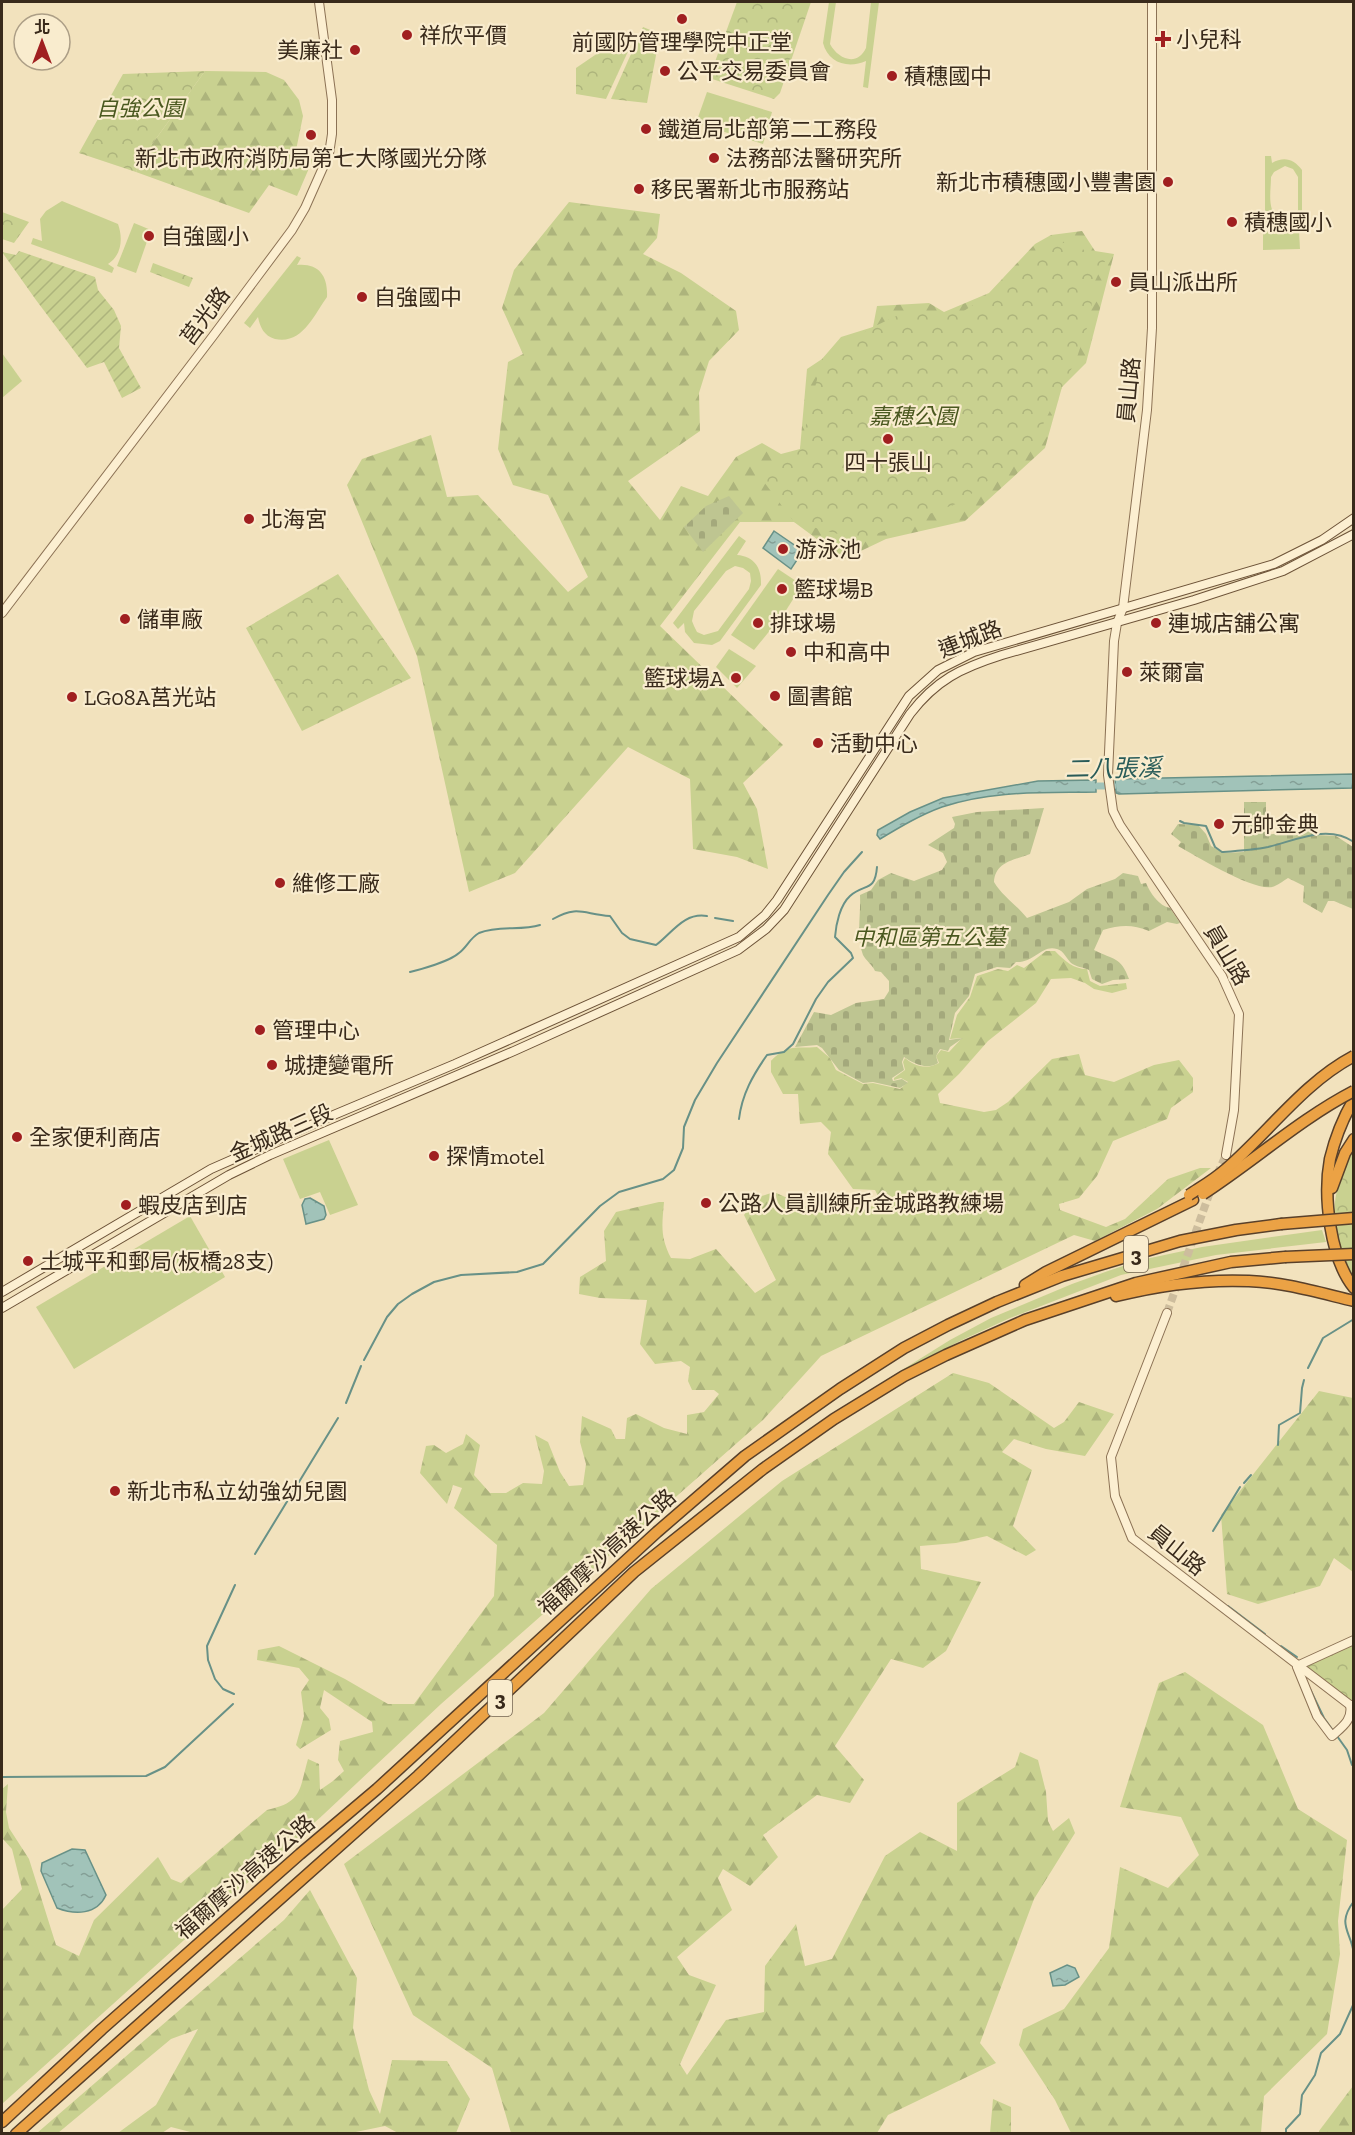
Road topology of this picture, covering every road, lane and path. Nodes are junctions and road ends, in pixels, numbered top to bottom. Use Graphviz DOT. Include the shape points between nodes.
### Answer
graph roads {
  1 [pos="319,2"];
  2 [pos="1152,2"];
  3 [pos="1353,518"];
  4 [pos="1353,534"];
  5 [pos="1123,608"];
  6 [pos="2,614"];
  7 [pos="1117,623"];
  8 [pos="583,1006"];
  9 [pos="588,1017"];
  10 [pos="1353,1056"];
  11 [pos="1353,1091"];
  12 [pos="1353,1099"];
  13 [pos="1353,1139"];
  14 [pos="1226,1155"];
  15 [pos="1191,1198"];
  16 [pos="1329,1203"];
  17 [pos="1353,1218"];
  18 [pos="1353,1254"];
  19 [pos="1353,1288"];
  20 [pos="2,1292"];
  21 [pos="1353,1301"];
  22 [pos="997,1302"];
  23 [pos="2,1308"];
  24 [pos="1167,1313"];
  25 [pos="1025,1320"];
  26 [pos="1353,1640"];
  27 [pos="1297,1666"];
  28 [pos="1352,1705"];
  29 [pos="2,2122"];
  30 [pos="16,2133"];
  1 -- 6 [label="street, 莒光路" via="332,100 332,134 329,154 304,208 292,230"];
  2 -- 5 [label="street, 員山路" via="1152,328 1147,410"];
  3 -- 5 [label="main road, 連城路" via="1322,540 1274,564"];
  4 -- 7 [label="main road, 連城路" via="1283,571"];
  5 -- 7 [label="street, 員山路"];
  5 -- 8 [label="main road, 連城路" via="963,656 927,678 909,696 777,900 758,922 726,944"];
  7 -- 9 [label="main road, 連城路" via="974,664 933,688 910,714 784,910 766,929 738,950"];
  7 -- 14 [label="street, 員山路" via="1108,747 1113,811 1222,976 1239,1014 1234,1110"];
  8 -- 20 [label="main road, 金城路三段" via="211,1169"];
  9 -- 23 [label="main road, 金城路三段" via="230,1175"];
  10 -- 15 [label="highway, bridge" via="1323,1076"];
  11 -- 15 [label="highway, bridge" via="1237,1172"];
  12 -- 16 [label="highway" via="1331,1158"];
  13 -- 16 [label="highway"];
  15 -- 22 [label="highway" via="1046,1272"];
  16 -- 19 [label="highway" via="1337,1255"];
  17 -- 22 [label="highway, 福爾摩沙高速公路 / 3, bridge" via="1281,1224 1180,1241 1062,1276"];
  18 -- 25 [label="highway, 福爾摩沙高速公路 / 3, bridge" via="1231,1262 1136,1283"];
  21 -- 25 [label="highway" via="1251,1281 1205,1281 1166,1284"];
  22 -- 29 [label="highway, 福爾摩沙高速公路 / 3" via="904,1348 745,1456"];
  24 -- 27 [label="street, 員山路" via="1111,1457 1115,1496 1132,1538"];
  25 -- 30 [label="highway, 福爾摩沙高速公路 / 3" via="904,1376 834,1419 763,1469 634,1572 418,1776"];
  26 -- 27 [label="street"];
  27 -- 28 [label="street, 員山路"];
  27 -- 28 [label="street" via="1317,1716 1334,1734 1350,1719"];
}
